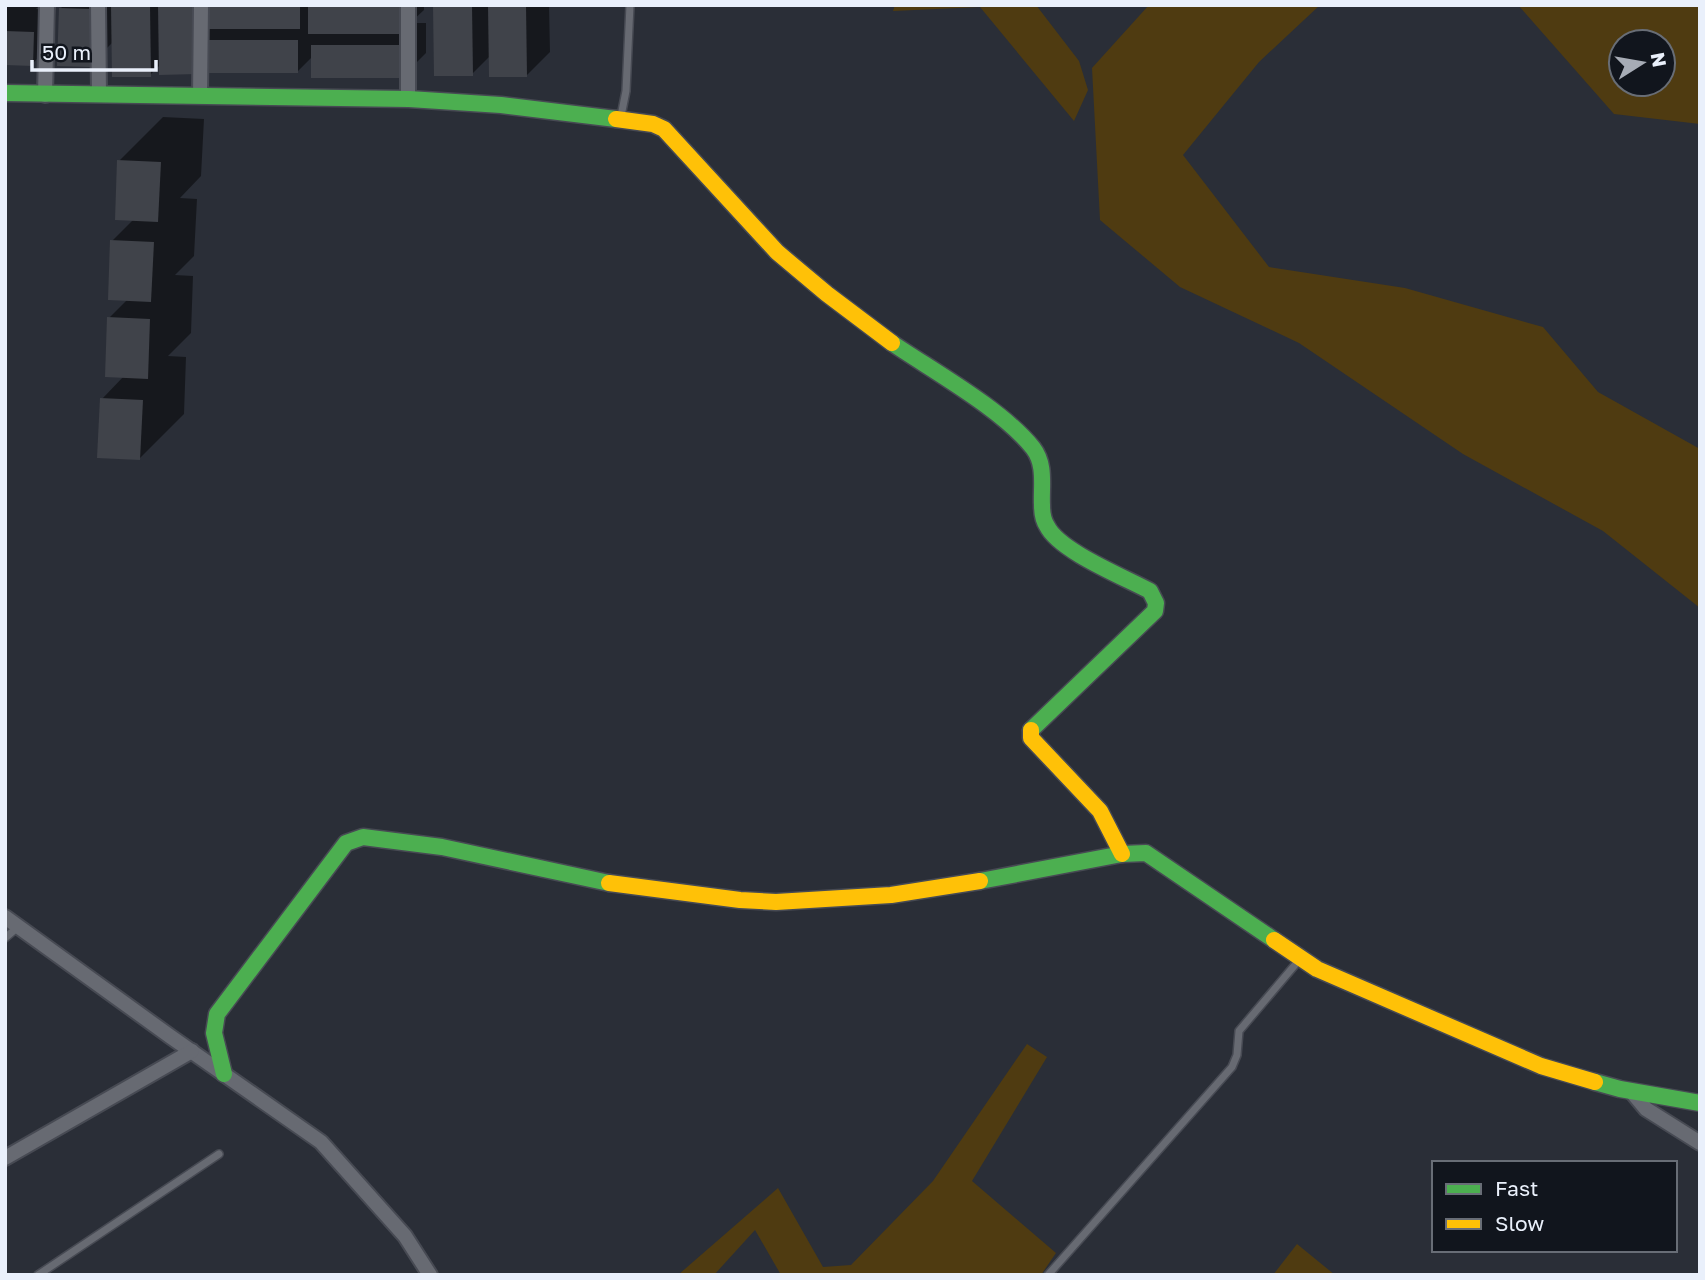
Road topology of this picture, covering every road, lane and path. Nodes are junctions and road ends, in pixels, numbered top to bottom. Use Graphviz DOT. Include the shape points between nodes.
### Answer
graph roads {
  1 [pos="47,5"];
  2 [pos="98,5"];
  3 [pos="201,5"];
  4 [pos="408,5"];
  5 [pos="630,5"];
  6 [pos="5,93"];
  7 [pos="99,94"];
  8 [pos="45,95"];
  9 [pos="200,96"];
  10 [pos="408,99"];
  11 [pos="621,120"];
  12 [pos="1122,854"];
  13 [pos="5,917"];
  14 [pos="18,926"];
  15 [pos="5,939"];
  16 [pos="1300,958"];
  17 [pos="192,1051"];
  18 [pos="224,1074"];
  19 [pos="1631,1091"];
  20 [pos="1700,1103"];
  21 [pos="1700,1143"];
  22 [pos="219,1154"];
  23 [pos="5,1158"];
  24 [pos="38,1275"];
  25 [pos="430,1275"];
  26 [pos="1048,1275"];
  1 -- 8 [label="street"];
  2 -- 7 [label="street"];
  3 -- 9 [label="street"];
  4 -- 10 [label="street"];
  5 -- 11 [label="lane"];
  6 -- 8 [label="street"];
  7 -- 8 [label="street"];
  7 -- 9 [label="street"];
  9 -- 10 [label="street"];
  10 -- 11 [label="street" via="521,106"];
  11 -- 12 [label="street" via="664,129 800,272 883,336 975,397 1030,445 1041,463 1048,530 1070,548 1154,596 1155,611 1030,731 1031,738 1100,811"];
  12 -- 16 [label="street" via="1151,855"];
  12 -- 18 [label="street" via="935,889 776,902 614,884 442,847 363,837 338,850 217,1014 214,1033"];
  13 -- 14 [label="street"];
  14 -- 15 [label="lane"];
  14 -- 17 [label="street"];
  16 -- 19 [label="street" via="1541,1066"];
  16 -- 26 [label="lane" via="1239,1031 1232,1067"];
  17 -- 18 [label="street"];
  17 -- 23 [label="street"];
  18 -- 25 [label="street" via="332,1152 405,1236"];
  19 -- 20 [label="street"];
  19 -- 21 [label="street" via="1646,1109"];
  22 -- 24 [label="lane"];
}
